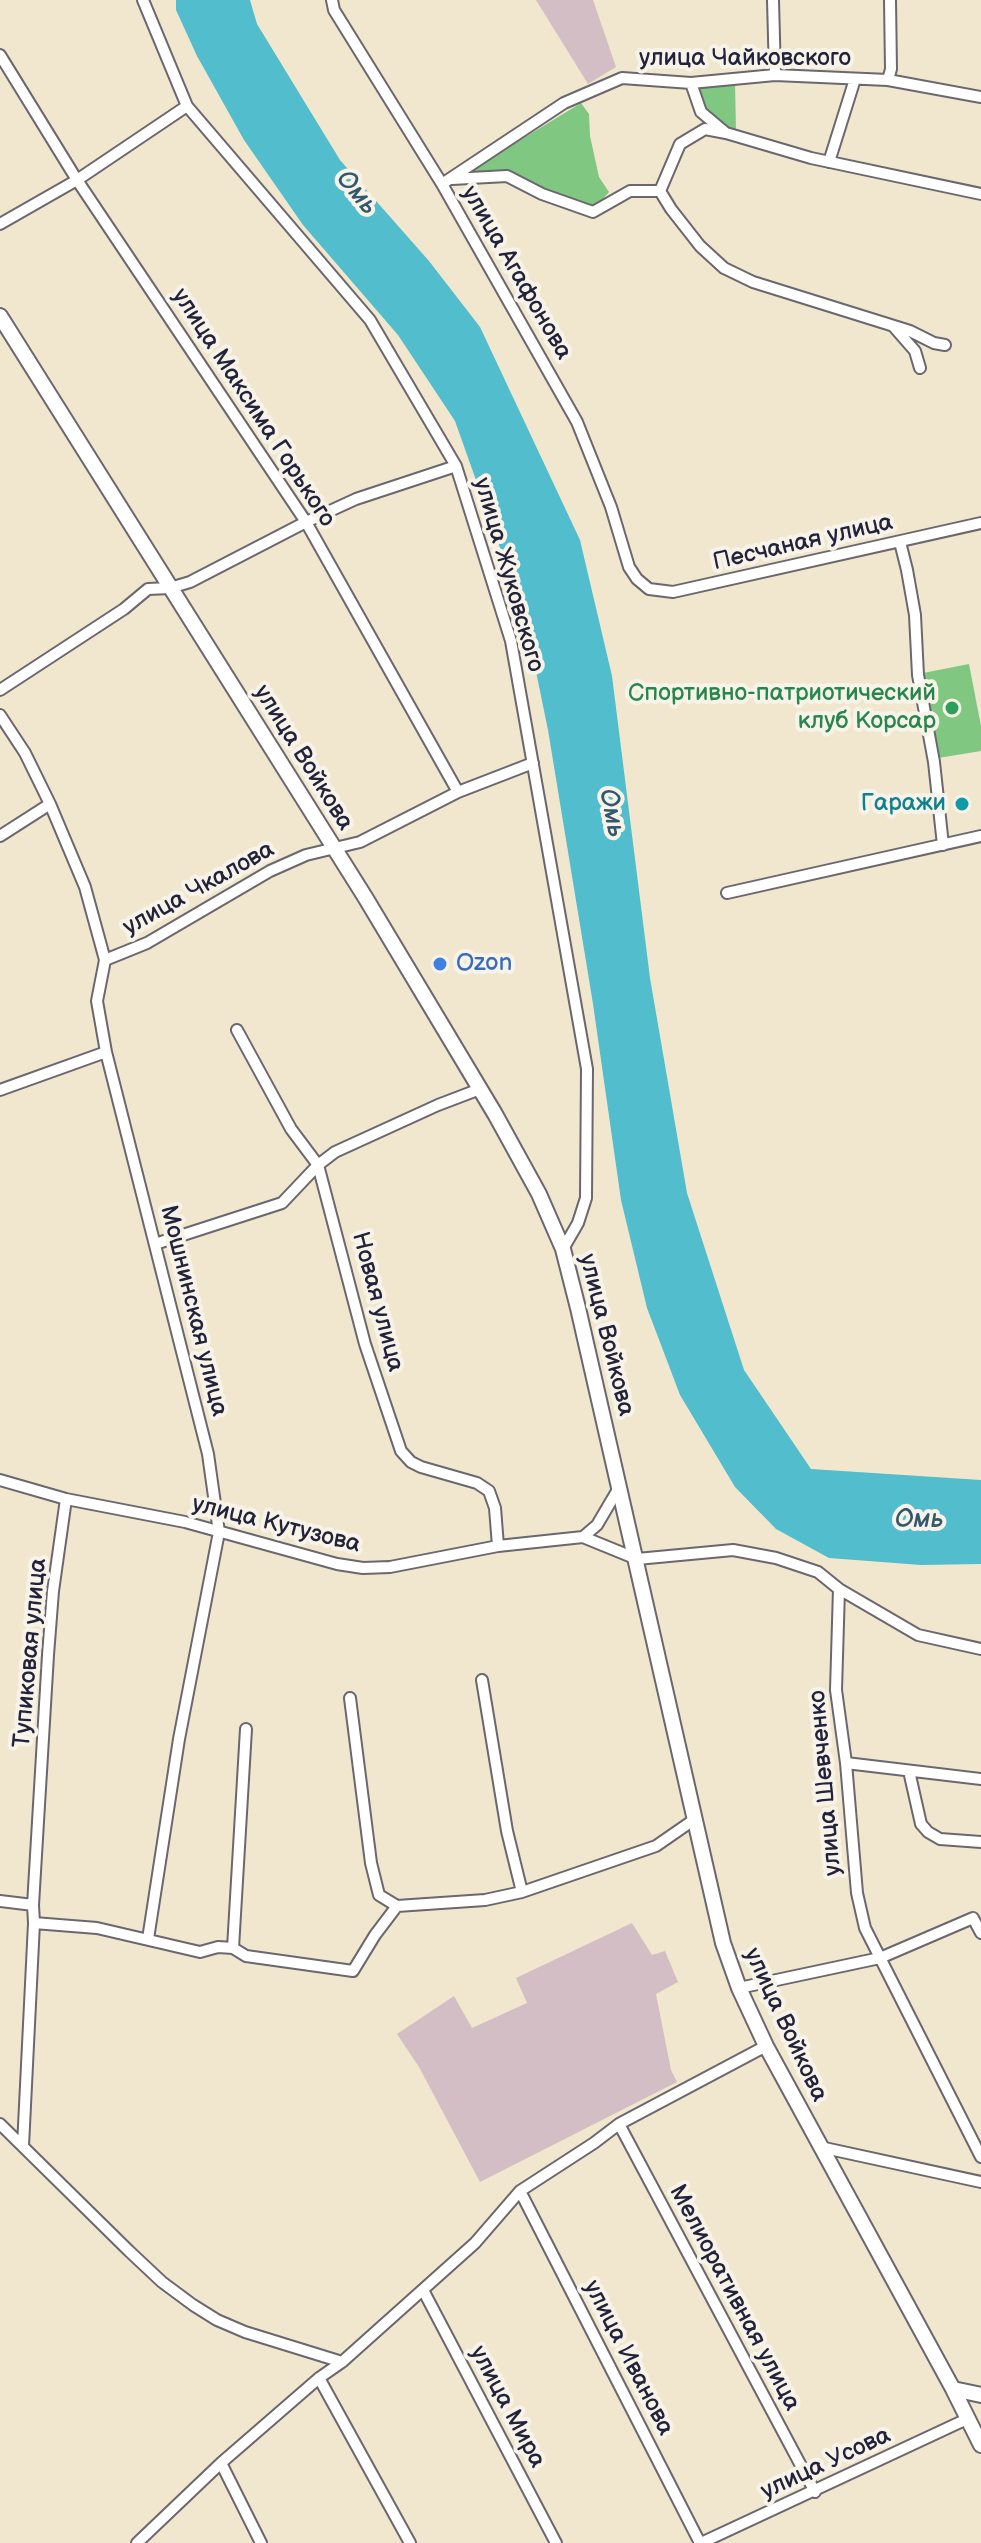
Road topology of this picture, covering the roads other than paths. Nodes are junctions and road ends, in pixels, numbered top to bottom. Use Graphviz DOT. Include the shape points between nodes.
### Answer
graph roads {
  1 [pos="143,0"];
  2 [pos="332,0"];
  3 [pos="773,0"];
  4 [pos="890,0"];
  5 [pos="0,55"];
  6 [pos="775,75"];
  7 [pos="855,79"];
  8 [pos="888,80"];
  9 [pos="691,83"];
  10 [pos="981,97"];
  11 [pos="187,106"];
  12 [pos="701,112"];
  13 [pos="726,133"];
  14 [pos="680,144"];
  15 [pos="829,162"];
  16 [pos="77,180"];
  17 [pos="444,182"];
  18 [pos="660,191"];
  19 [pos="981,194"];
  20 [pos="0,224"];
  21 [pos="0,316"];
  22 [pos="894,327"];
  23 [pos="945,345"];
  24 [pos="920,368"];
  25 [pos="456,466"];
  26 [pos="306,522"];
  27 [pos="981,523"];
  28 [pos="900,542"];
  29 [pos="637,579"];
  30 [pos="170,588"];
  31 [pos="0,690"];
  32 [pos="0,715"];
  33 [pos="533,763"];
  34 [pos="458,792"];
  35 [pos="50,804"];
  36 [pos="0,836"];
  37 [pos="981,836"];
  38 [pos="943,845"];
  39 [pos="335,850"];
  40 [pos="727,893"];
  41 [pos="105,960"];
  42 [pos="237,1030"];
  43 [pos="106,1052"];
  44 [pos="480,1089"];
  45 [pos="0,1090"];
  46 [pos="318,1165"];
  47 [pos="155,1244"];
  48 [pos="563,1249"];
  49 [pos="0,1480"];
  50 [pos="620,1486"];
  51 [pos="66,1499"];
  52 [pos="219,1532"];
  53 [pos="583,1537"];
  54 [pos="498,1546"];
  55 [pos="637,1559"];
  56 [pos="839,1589"];
  57 [pos="981,1649"];
  58 [pos="482,1680"];
  59 [pos="350,1698"];
  60 [pos="246,1729"];
  61 [pos="846,1763"];
  62 [pos="909,1771"];
  63 [pos="981,1779"];
  64 [pos="695,1819"];
  65 [pos="981,1842"];
  66 [pos="522,1892"];
  67 [pos="0,1901"];
  68 [pos="33,1905"];
  69 [pos="397,1906"];
  70 [pos="34,1923"];
  71 [pos="981,1933"];
  72 [pos="148,1939"];
  73 [pos="233,1948"];
  74 [pos="880,1958"];
  75 [pos="739,1988"];
  76 [pos="766,2046"];
  77 [pos="0,2124"];
  78 [pos="619,2124"];
  79 [pos="23,2146"];
  80 [pos="820,2147"];
  81 [pos="981,2157"];
  82 [pos="981,2182"];
  83 [pos="520,2191"];
  84 [pos="423,2290"];
  85 [pos="342,2362"];
  86 [pos="319,2378"];
  87 [pos="953,2389"];
  88 [pos="981,2395"];
  89 [pos="967,2419"];
  90 [pos="981,2445"];
  91 [pos="221,2463"];
  92 [pos="815,2492"];
  93 [pos="137,2543"];
  94 [pos="261,2543"];
  95 [pos="410,2543"];
  96 [pos="556,2543"];
  97 [pos="701,2543"];
  1 -- 11 [label="street, улица Жуковского"];
  2 -- 17 [label="street, улица Агафонова"];
  3 -- 6 [label="street"];
  4 -- 8 [label="street"];
  5 -- 16 [label="street, улица Максима Горького"];
  6 -- 7 [label="street, улица Чайковского"];
  6 -- 9 [label="street, улица Чайковского"];
  7 -- 8 [label="street, улица Чайковского"];
  7 -- 15 [label="street"];
  8 -- 10 [label="street, улица Чайковского"];
  9 -- 12 [label="street"];
  9 -- 17 [label="street, улица Чайковского" via="622,78 564,103"];
  11 -- 16 [label="street"];
  11 -- 25 [label="street, улица Жуковского" via="370,320"];
  12 -- 13 [label="street"];
  12 -- 14 [label="street" via="700,124"];
  13 -- 14 [label="street" via="705,129"];
  13 -- 15 [label="street"];
  14 -- 18 [label="street"];
  15 -- 19 [label="street"];
  16 -- 20 [label="street"];
  16 -- 26 [label="street, улица Максима Горького"];
  17 -- 18 [label="street" via="501,174 593,212 630,191"];
  17 -- 29 [label="street, улица Агафонова" via="577,422"];
  18 -- 22 [label="street" via="700,246 724,268"];
  21 -- 30 [label="main road, улица Войкова"];
  22 -- 23 [label="street"];
  22 -- 24 [label="street" via="915,351"];
  25 -- 26 [label="street" via="356,499"];
  25 -- 33 [label="street, улица Жуковского" via="511,641"];
  26 -- 30 [label="street"];
  26 -- 34 [label="street, улица Максима Горького"];
  27 -- 28 [label="street, Песчаная улица"];
  28 -- 29 [label="street, Песчаная улица" via="673,592 649,589"];
  28 -- 38 [label="street" via="915,615 918,675"];
  30 -- 31 [label="street" via="148,589"];
  30 -- 39 [label="main road, улица Войкова"];
  32 -- 35 [label="street, Мошнинская улица"];
  33 -- 34 [label="street, улица Чкалова"];
  33 -- 48 [label="street, улица Жуковского" via="587,1069 586,1198"];
  34 -- 39 [label="street, улица Чкалова"];
  35 -- 36 [label="street"];
  35 -- 41 [label="street, Мошнинская улица" via="85,887"];
  37 -- 38 [label="street"];
  38 -- 40 [label="street"];
  39 -- 41 [label="street, улица Чкалова" via="306,855 270,871 147,943"];
  39 -- 44 [label="main road, улица Войкова"];
  41 -- 43 [label="street, Мошнинская улица" via="97,1001"];
  42 -- 46 [label="street, Новая улица" via="291,1129"];
  43 -- 45 [label="street"];
  43 -- 47 [label="street, Мошнинская улица"];
  44 -- 46 [label="street" via="335,1152"];
  44 -- 48 [label="main road, улица Войкова" via="539,1194"];
  46 -- 47 [label="street" via="282,1203"];
  46 -- 54 [label="street, Новая улица" via="365,1344 401,1451 421,1467 489,1491"];
  47 -- 52 [label="street, Мошнинская улица" via="208,1454"];
  48 -- 50 [label="main road, улица Войкова"];
  49 -- 51 [label="street, улица Кутузова"];
  50 -- 53 [label="street" via="597,1525"];
  50 -- 55 [label="main road, улица Войкова"];
  51 -- 52 [label="street, улица Кутузова"];
  51 -- 68 [label="street, Тупиковая улица" via="53,1591"];
  52 -- 54 [label="street, улица Кутузова" via="363,1568"];
  52 -- 72 [label="street, Мошнинская улица"];
  53 -- 54 [label="street, улица Кутузова"];
  53 -- 55 [label="street, улица Кутузова"];
  55 -- 56 [label="street" via="733,1550 818,1572"];
  55 -- 64 [label="main road, улица Войкова"];
  56 -- 57 [label="street" via="918,1635"];
  56 -- 61 [label="street, улица Шевченко" via="836,1690"];
  58 -- 66 [label="street"];
  59 -- 69 [label="street" via="371,1863 379,1895"];
  60 -- 73 [label="street"];
  61 -- 62 [label="street"];
  61 -- 74 [label="street, улица Шевченко" via="857,1893 865,1928"];
  62 -- 63 [label="street"];
  62 -- 65 [label="street" via="921,1824 928,1832 940,1839"];
  64 -- 66 [label="street" via="656,1846"];
  64 -- 75 [label="main road, улица Войкова" via="723,1943"];
  66 -- 69 [label="street"];
  67 -- 68 [label="street"];
  68 -- 70 [label="street, Тупиковая улица"];
  69 -- 73 [label="street" via="353,1971 246,1956"];
  70 -- 72 [label="street"];
  70 -- 79 [label="street, Тупиковая улица"];
  71 -- 74 [label="street" via="973,1918"];
  72 -- 73 [label="street" via="200,1952"];
  74 -- 75 [label="street"];
  74 -- 81 [label="street, улица Шевченко"];
  75 -- 76 [label="main road, улица Войкова"];
  76 -- 78 [label="street"];
  76 -- 80 [label="main road, улица Войкова"];
  77 -- 79 [label="street"];
  78 -- 83 [label="street"];
  78 -- 92 [label="street, Мелиоративная улица"];
  79 -- 85 [label="street" via="162,2282 193,2305 245,2332"];
  80 -- 82 [label="street"];
  80 -- 87 [label="main road, улица Войкова"];
  83 -- 84 [label="street" via="475,2243"];
  83 -- 97 [label="street, улица Иванова"];
  84 -- 85 [label="street"];
  84 -- 96 [label="street, улица Мира"];
  85 -- 86 [label="street"];
  86 -- 91 [label="street"];
  86 -- 95 [label="street"];
  87 -- 88 [label="main road"];
  87 -- 89 [label="main road, улица Войкова"];
  89 -- 90 [label="main road, улица Войкова"];
  89 -- 92 [label="street, улица Усова"];
  91 -- 93 [label="street"];
  91 -- 94 [label="street"];
  92 -- 97 [label="street, улица Усова"];
}
